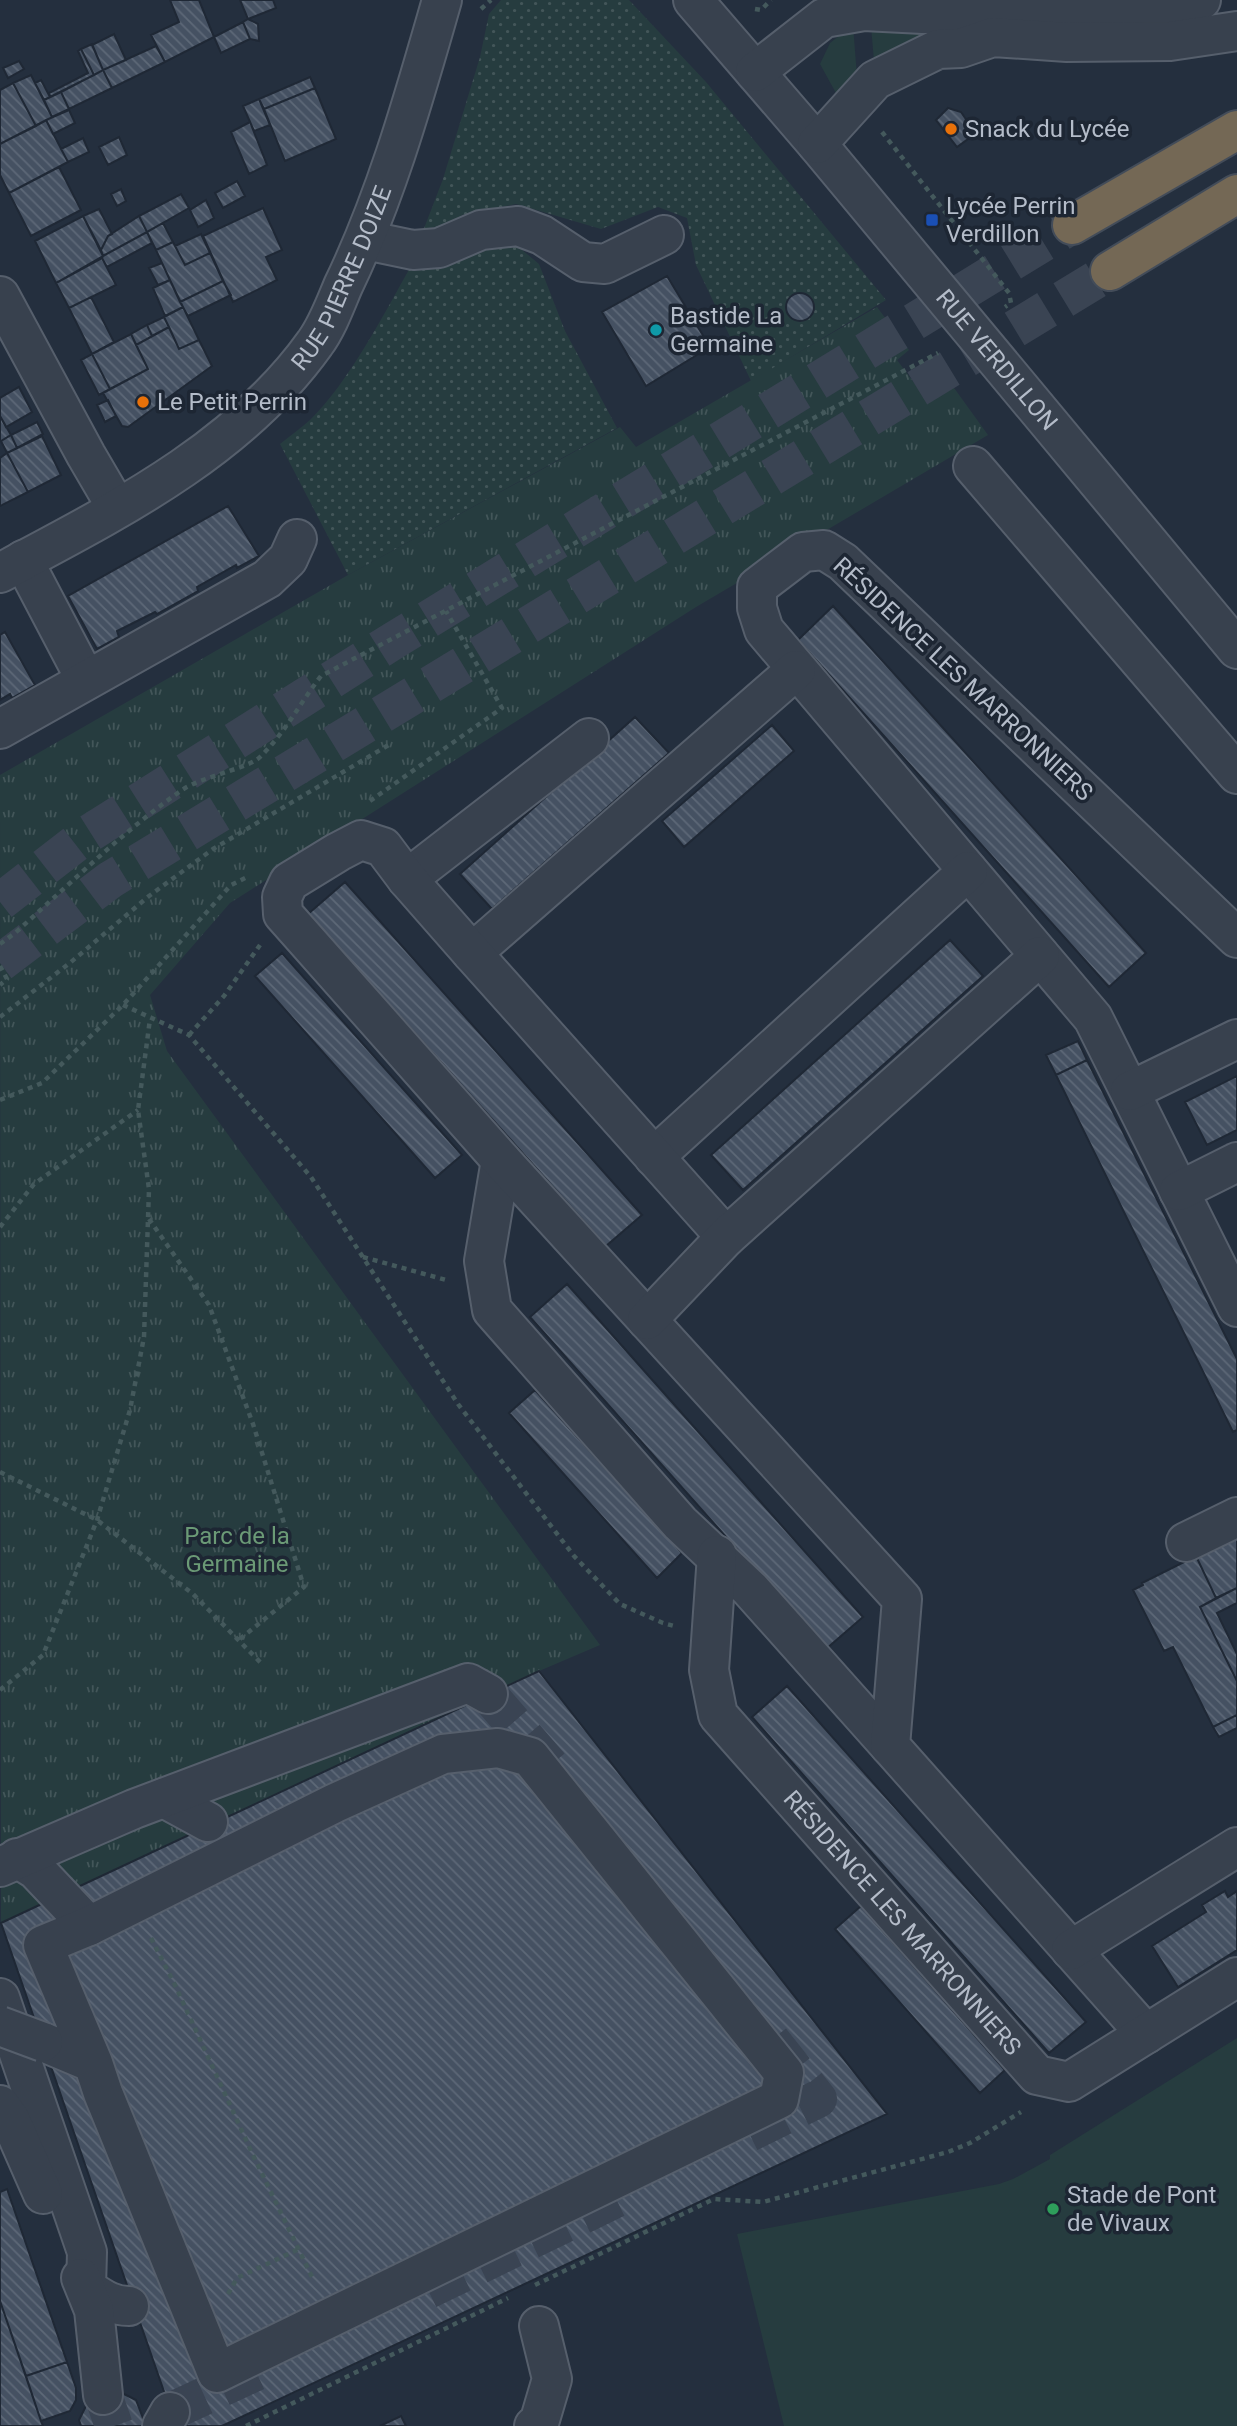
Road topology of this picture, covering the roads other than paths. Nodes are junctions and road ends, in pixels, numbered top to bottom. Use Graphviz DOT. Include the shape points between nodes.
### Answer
graph roads {
  1 [pos="442,0"];
  2 [pos="693,0"];
  3 [pos="1201,0"];
  4 [pos="824,9"];
  5 [pos="989,13"];
  6 [pos="1237,31"];
  7 [pos="938,49"];
  8 [pos="755,72"];
  9 [pos="1237,130"];
  10 [pos="817,144"];
  11 [pos="1237,194"];
  12 [pos="1072,225"];
  13 [pos="664,235"];
  14 [pos="365,240"];
  15 [pos="1110,271"];
  16 [pos="0,296"];
  17 [pos="973,466"];
  18 [pos="117,508"];
  19 [pos="297,539"];
  20 [pos="11,567"];
  21 [pos="1237,649"];
  22 [pos="796,670"];
  23 [pos="86,680"];
  24 [pos="0,729"];
  25 [pos="589,737"];
  26 [pos="1237,774"];
  27 [pos="968,871"];
  28 [pos="407,879"];
  29 [pos="1237,938"];
  30 [pos="472,953"];
  31 [pos="1040,956"];
  32 [pos="1237,1039"];
  33 [pos="1130,1091"];
  34 [pos="654,1157"];
  35 [pos="501,1160"];
  36 [pos="1237,1162"];
  37 [pos="1179,1191"];
  38 [pos="726,1237"];
  39 [pos="1237,1307"];
  40 [pos="647,1320"];
  41 [pos="1237,1517"];
  42 [pos="1186,1542"];
  43 [pos="717,1555"];
  44 [pos="488,1694"];
  45 [pos="430,1734"];
  46 [pos="890,1746"];
  47 [pos="164,1798"];
  48 [pos="208,1822"];
  49 [pos="266,1837"];
  50 [pos="1237,1847"];
  51 [pos="9,1862"];
  52 [pos="89,1926"];
  53 [pos="1071,1950"];
  54 [pos="1237,1977"];
  55 [pos="0,1998"];
  56 [pos="0,2026"];
  57 [pos="1146,2034"];
  58 [pos="93,2063"];
  59 [pos="8,2103"];
  60 [pos="86,2288"];
  61 [pos="129,2306"];
  62 [pos="539,2326"];
  63 [pos="103,2395"];
  64 [pos="534,2426"];
  1 -- 14 [label="street, RUE PIERRE DOIZE"];
  2 -- 8 [label="street, RUE VERDILLON"];
  3 -- 5 [label="street" via="1167,6 1032,6"];
  4 -- 5 [label="street" via="923,15"];
  4 -- 8 [label="street"];
  5 -- 7 [label="street" via="952,31"];
  6 -- 7 [label="street" via="1170,41 993,37 961,48"];
  7 -- 10 [label="street" via="875,80"];
  8 -- 10 [label="street, RUE VERDILLON"];
  9 -- 12 [label="highway"];
  10 -- 21 [label="street, RUE VERDILLON"];
  11 -- 15 [label="highway"];
  13 -- 14 [label="street" via="605,264 583,262 542,235 518,226 481,230 439,248 413,250"];
  14 -- 18 [label="street, RUE PIERRE DOIZE" via="317,342 277,388 225,436"];
  16 -- 18 [label="street"];
  17 -- 26 [label="street"];
  18 -- 20 [label="street, RUE PIERRE DOIZE"];
  19 -- 23 [label="street" via="288,559 267,579"];
  20 -- 23 [label="street"];
  22 -- 27 [label="street, RÉSIDENCE LES MARRONNIERS"];
  22 -- 29 [label="street, RÉSIDENCE LES MARRONNIERS" via="764,630 757,587 803,552 824,550 843,562"];
  22 -- 30 [label="street"];
  23 -- 24 [label="street"];
  25 -- 28 [label="street"];
  27 -- 31 [label="street, RÉSIDENCE LES MARRONNIERS"];
  27 -- 34 [label="street"];
  28 -- 30 [label="street"];
  28 -- 35 [label="street" via="383,847 361,841 289,883 282,897 282,914"];
  30 -- 34 [label="street"];
  31 -- 33 [label="street, RÉSIDENCE LES MARRONNIERS" via="1093,1018"];
  31 -- 38 [label="street"];
  32 -- 33 [label="street"];
  33 -- 37 [label="street, RÉSIDENCE LES MARRONNIERS"];
  34 -- 38 [label="street"];
  35 -- 40 [label="street"];
  35 -- 43 [label="street" via="484,1261 492,1310 680,1523"];
  36 -- 37 [label="street"];
  37 -- 39 [label="street, RÉSIDENCE LES MARRONNIERS"];
  38 -- 40 [label="street"];
  40 -- 46 [label="street" via="902,1599"];
  41 -- 42 [label="street"];
  43 -- 46 [label="street"];
  43 -- 57 [label="street, RÉSIDENCE LES MARRONNIERS" via="709,1670 718,1715 1037,2075 1069,2082"];
  44 -- 47 [label="street" via="468,1683 338,1746"];
  45 -- 49 [label="street" via="291,1801"];
  46 -- 53 [label="street"];
  47 -- 48 [label="street"];
  47 -- 51 [label="street"];
  49 -- 52 [label="street"];
  49 -- 58 [label="street" via="443,1755 498,1748 530,1757 784,2073 779,2099 217,2372"];
  50 -- 53 [label="street"];
  51 -- 52 [label="street" via="36,1870"];
  52 -- 58 [label="street" via="43,1945"];
  53 -- 57 [label="street"];
  54 -- 57 [label="street"];
  55 -- 60 [label="street" via="87,2252"];
  56 -- 58 [label="street, bridge"];
  59 -- 60 [label="street" via="10,2119"];
  60 -- 61 [label="street" via="106,2301"];
  60 -- 63 [label="street" via="94,2311"];
  62 -- 64 [label="street" via="552,2379 539,2423"];
}
